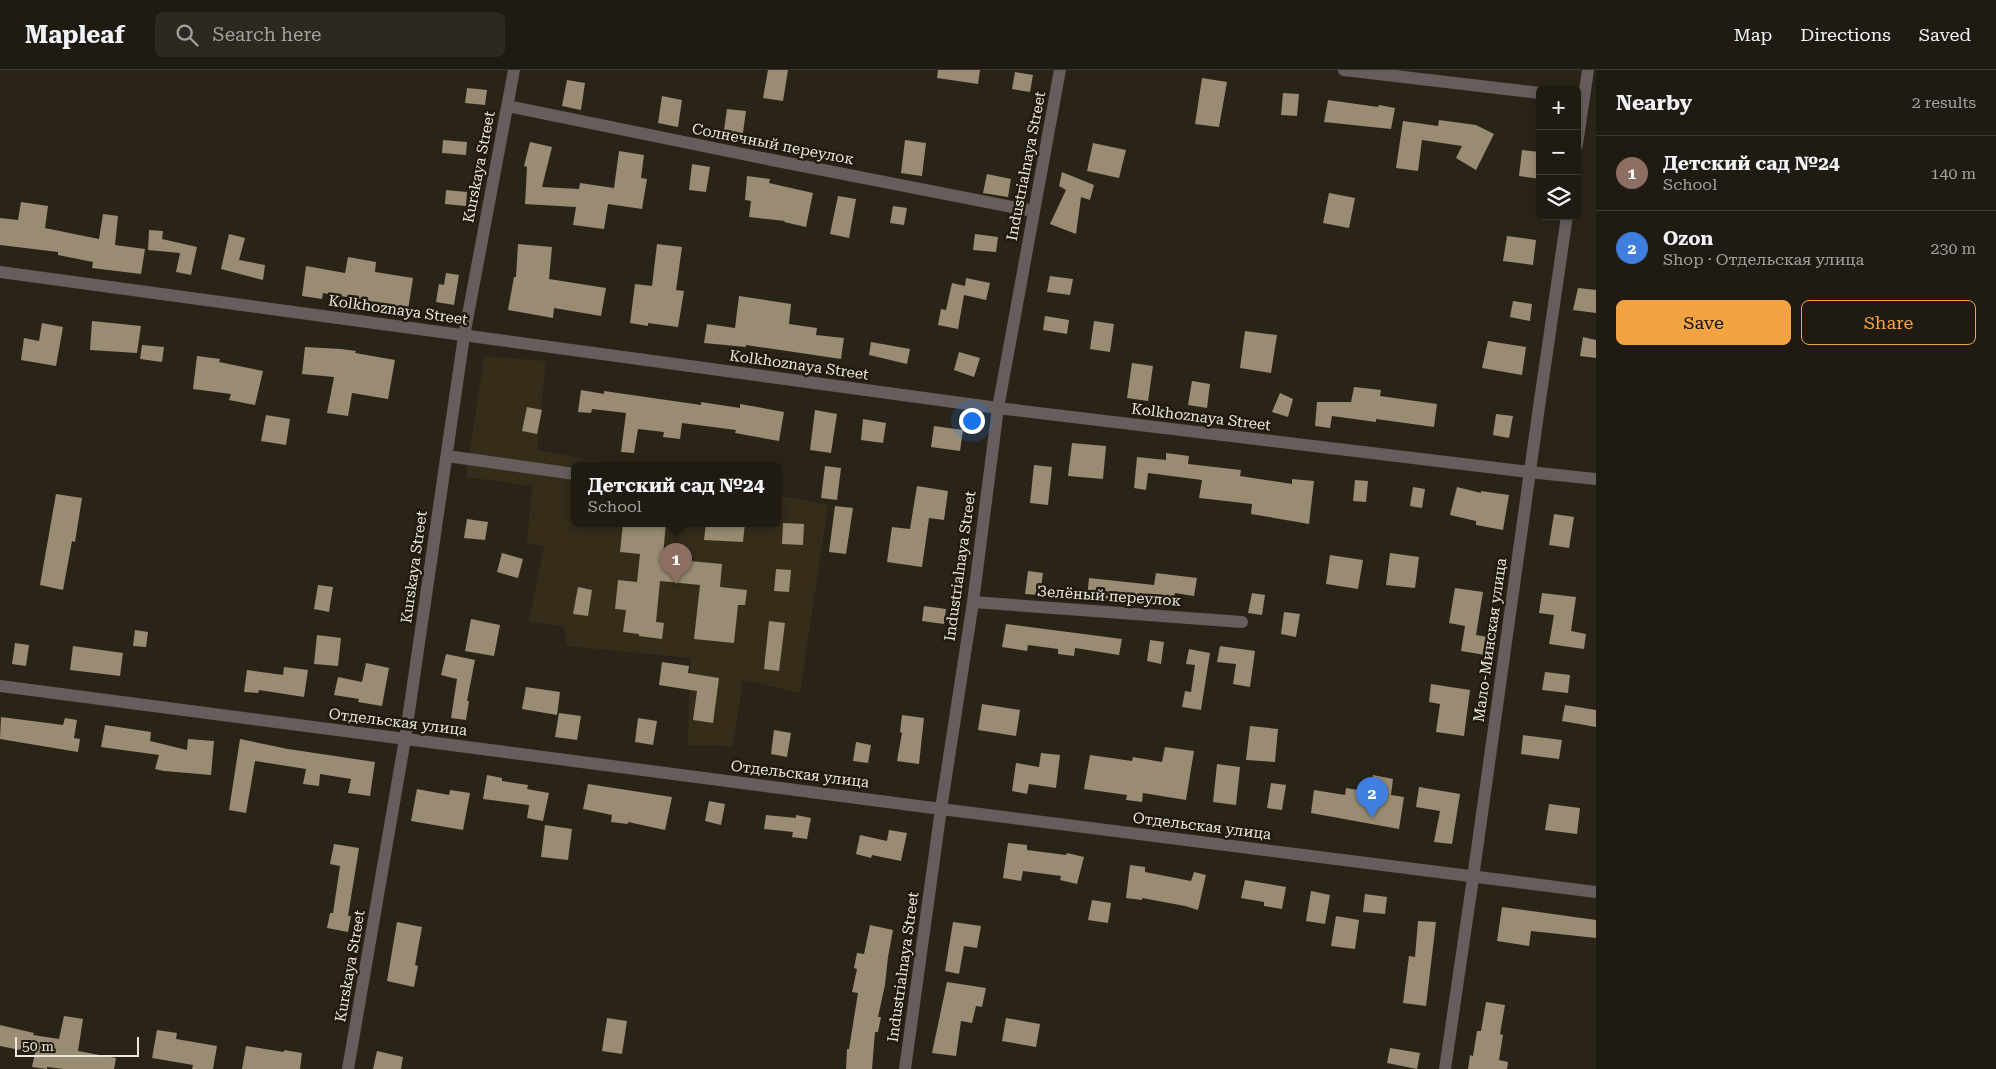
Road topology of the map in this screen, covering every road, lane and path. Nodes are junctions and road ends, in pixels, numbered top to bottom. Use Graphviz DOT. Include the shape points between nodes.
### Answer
graph roads {
  1 [pos="514,70"];
  2 [pos="1060,70"];
  3 [pos="1344,70"];
  4 [pos="1588,70"];
  5 [pos="1536,93"];
  6 [pos="1586,98"];
  7 [pos="507,106"];
  8 [pos="1580,130"];
  9 [pos="1033,212"];
  10 [pos="1566,220"];
  11 [pos="0,272"];
  12 [pos="464,336"];
  13 [pos="998,408"];
  14 [pos="447,456"];
  15 [pos="1529,472"];
  16 [pos="571,473"];
  17 [pos="1596,479"];
  18 [pos="973,602"];
  19 [pos="1242,622"];
  20 [pos="0,686"];
  21 [pos="406,739"];
  22 [pos="941,809"];
  23 [pos="1474,877"];
  24 [pos="1596,892"];
  25 [pos="348,1069"];
  26 [pos="905,1069"];
  27 [pos="1445,1069"];
  1 -- 7 [label="street, Kurskaya Street"];
  2 -- 9 [label="street, Industrialnaya Street"];
  3 -- 5 [label="street"];
  4 -- 6 [label="street"];
  6 -- 8 [label="street"];
  7 -- 9 [label="street, Солнечный переулок"];
  7 -- 12 [label="street, Kurskaya Street"];
  9 -- 13 [label="street, Industrialnaya Street"];
  10 -- 15 [label="street, Мало-Минская улица"];
  11 -- 12 [label="street, Kolkhoznaya Street"];
  12 -- 13 [label="street, Kolkhoznaya Street"];
  12 -- 14 [label="street, Kurskaya Street"];
  13 -- 15 [label="street, Kolkhoznaya Street"];
  13 -- 18 [label="street, Industrialnaya Street"];
  14 -- 16 [label="street"];
  14 -- 21 [label="street, Kurskaya Street"];
  15 -- 17 [label="street, Kolkhoznaya Street"];
  15 -- 23 [label="street, Мало-Минская улица"];
  18 -- 19 [label="street, Зелёный переулок"];
  18 -- 22 [label="street, Industrialnaya Street"];
  20 -- 21 [label="street, Отдельская улица"];
  21 -- 22 [label="street, Отдельская улица"];
  21 -- 25 [label="street, Kurskaya Street"];
  22 -- 23 [label="street, Отдельская улица"];
  22 -- 26 [label="street, Industrialnaya Street"];
  23 -- 24 [label="street, Отдельская улица"];
  23 -- 27 [label="street, Мало-Минская улица"];
}
